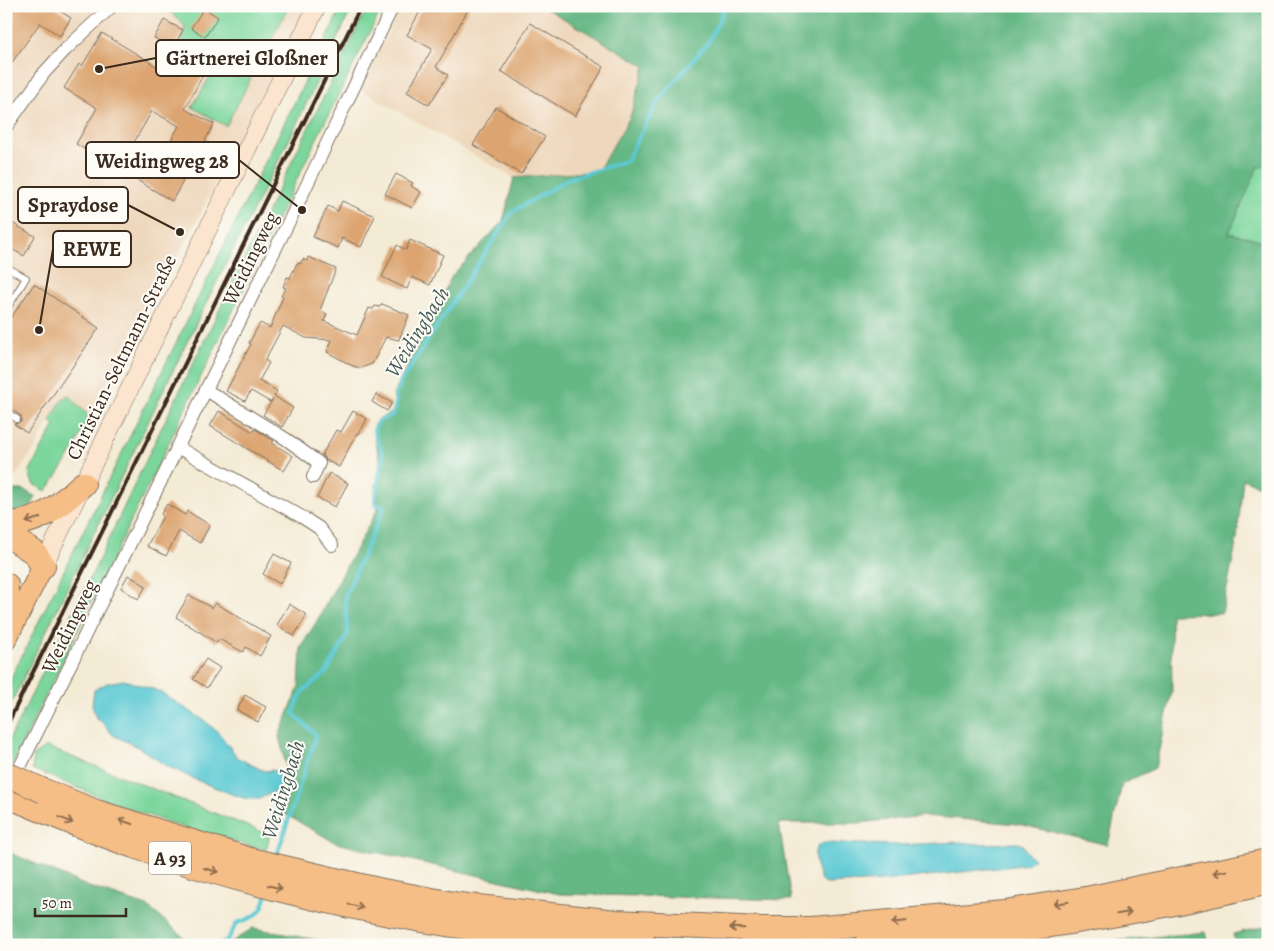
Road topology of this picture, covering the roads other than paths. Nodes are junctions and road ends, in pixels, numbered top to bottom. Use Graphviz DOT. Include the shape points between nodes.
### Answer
graph roads {
  1 [pos="112,6"];
  2 [pos="317,6"];
  3 [pos="393,6"];
  4 [pos="6,128"];
  5 [pos="6,267"];
  6 [pos="6,310"];
  7 [pos="206,390"];
  8 [pos="6,412"];
  9 [pos="17,419"];
  10 [pos="177,447"];
  11 [pos="313,477"];
  12 [pos="83,484"];
  13 [pos="6,524"];
  14 [pos="6,534"];
  15 [pos="332,545"];
  16 [pos="6,552"];
  17 [pos="42,566"];
  18 [pos="6,584"];
  19 [pos="6,608"];
  20 [pos="6,640"];
  21 [pos="6,774"];
  22 [pos="6,795"];
  23 [pos="39,799"];
  24 [pos="1268,861"];
  25 [pos="1268,882"];
  26 [pos="311,885"];
  27 [pos="645,945"];
  28 [pos="867,945"];
  1 -- 4 [label="street" via="44,73"];
  2 -- 12 [label="main road, Christian-Seltmann-Straße"];
  3 -- 7 [label="street, Weidingweg"];
  5 -- 6 [label="lane" via="26,278"];
  7 -- 10 [label="street, Weidingweg"];
  7 -- 11 [label="street" via="319,463"];
  8 -- 9 [label="lane"];
  10 -- 15 [label="street" via="302,517 319,528"];
  10 -- 22 [label="street, Weidingweg"];
  12 -- 13 [label="highway, one-way" via="40,518"];
  12 -- 17 [label="main road, Christian-Seltmann-Straße"];
  14 -- 17 [label="highway" via="35,553"];
  16 -- 17 [label="highway" via="30,566"];
  17 -- 20 [label="main road"];
  18 -- 19 [label="highway"];
  21 -- 23 [label="highway, A 93, bridge"];
  22 -- 23 [label="highway, A 93"];
  23 -- 26 [label="highway, A 93" via="104,815 246,870"];
  24 -- 26 [label="highway, A 93, one-way" via="1091,898 1005,912 811,929 616,922 459,905 378,890"];
  28 -- 25 [label="highway, one-way" via="1037,927 1202,898"];
  26 -- 27 [label="highway, A 93, one-way" via="416,918 550,937"];
}
